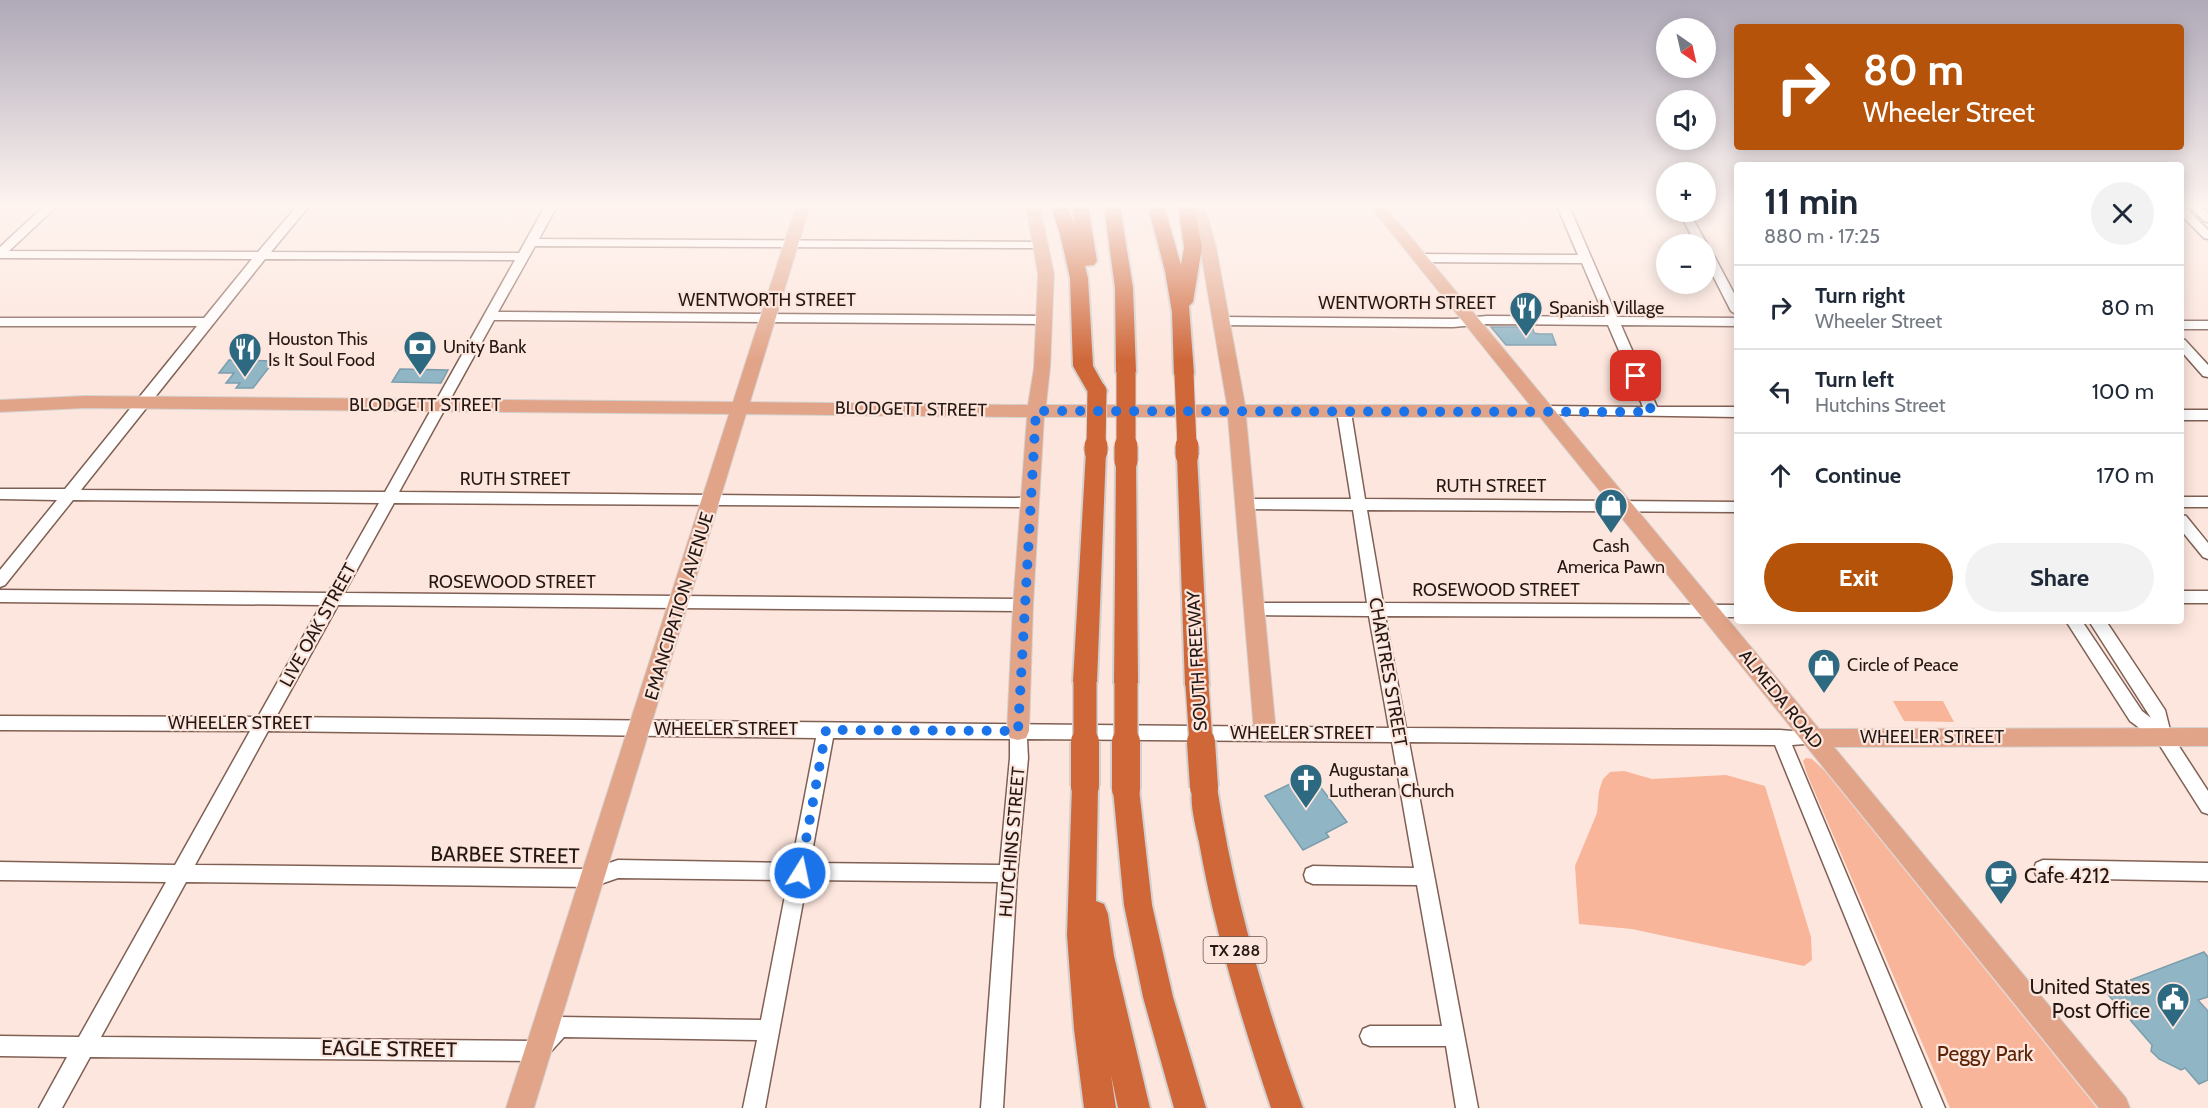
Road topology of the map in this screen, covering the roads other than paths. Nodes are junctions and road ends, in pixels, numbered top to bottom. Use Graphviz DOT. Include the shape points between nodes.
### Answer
graph roads {
  1 [pos="523,257"];
  2 [pos="259,258"];
  3 [pos="787,258"];
  4 [pos="1043,258"];
  5 [pos="1075,258"];
  6 [pos="1088,258"];
  7 [pos="1120,258"];
  8 [pos="1170,258"];
  9 [pos="1191,258"];
  10 [pos="1209,258"];
  11 [pos="1419,258"];
  12 [pos="1586,259"];
  13 [pos="1716,271"];
  14 [pos="1734,305"];
  15 [pos="1181,312"];
  16 [pos="490,316"];
  17 [pos="767,318"];
  18 [pos="1044,320"];
  19 [pos="1222,321"];
  20 [pos="1472,321"];
  21 [pos="1612,321"];
  22 [pos="0,322"];
  23 [pos="207,322"];
  24 [pos="1734,322"];
  25 [pos="2208,324"];
  26 [pos="2184,325"];
  27 [pos="2184,346"];
  28 [pos="1090,366"];
  29 [pos="2208,373"];
  30 [pos="0,396"];
  31 [pos="85,402"];
  32 [pos="144,402"];
  33 [pos="441,404"];
  34 [pos="0,406"];
  35 [pos="741,407"];
  36 [pos="1036,411"];
  37 [pos="1237,411"];
  38 [pos="1544,411"];
  39 [pos="1344,412"];
  40 [pos="1652,412"];
  41 [pos="1734,412"];
  42 [pos="2184,415"];
  43 [pos="2208,415"];
  44 [pos="0,494"];
  45 [pos="68,495"];
  46 [pos="389,497"];
  47 [pos="712,500"];
  48 [pos="2184,502"];
  49 [pos="2208,502"];
  50 [pos="1030,503"];
  51 [pos="1244,504"];
  52 [pos="1359,505"];
  53 [pos="1624,506"];
  54 [pos="1734,507"];
  55 [pos="2184,524"];
  56 [pos="2208,553"];
  57 [pos="0,581"];
  58 [pos="0,596"];
  59 [pos="2184,597"];
  60 [pos="2208,597"];
  61 [pos="332,600"];
  62 [pos="679,602"];
  63 [pos="1023,605"];
  64 [pos="1255,609"];
  65 [pos="1376,609"];
  66 [pos="1709,611"];
  67 [pos="1734,611"];
  68 [pos="2076,624"];
  69 [pos="2099,624"];
  70 [pos="0,723"];
  71 [pos="263,723"];
  72 [pos="640,729"];
  73 [pos="826,730"];
  74 [pos="1018,731"];
  75 [pos="1265,732"];
  76 [pos="1399,734"];
  77 [pos="2163,736"];
  78 [pos="2208,737"];
  79 [pos="1780,738"];
  80 [pos="1812,738"];
  81 [pos="2208,806"];
  82 [pos="1086,823"];
  83 [pos="2043,869"];
  84 [pos="0,871"];
  85 [pos="180,872"];
  86 [pos="2208,872"];
  87 [pos="800,873"];
  88 [pos="1008,874"];
  89 [pos="1313,875"];
  90 [pos="1425,877"];
  91 [pos="592,878"];
  92 [pos="769,1030"];
  93 [pos="1370,1036"];
  94 [pos="1454,1036"];
  95 [pos="0,1046"];
  96 [pos="85,1047"];
  97 [pos="538,1051"];
  98 [pos="1134,1106"];
  99 [pos="50,1108"];
  100 [pos="520,1108"];
  101 [pos="754,1108"];
  102 [pos="992,1108"];
  103 [pos="1100,1108"];
  104 [pos="1190,1108"];
  105 [pos="1287,1108"];
  106 [pos="1467,1108"];
  107 [pos="1934,1108"];
  108 [pos="2116,1108"];
  1 -- 16 [label="street, LIVE OAK STREET"];
  2 -- 23 [label="street"];
  3 -- 17 [label="main road, EMANCIPATION AVENUE"];
  4 -- 18 [label="main road, HUTCHINS STREET" via="1046,274"];
  5 -- 28 [label="highway"];
  6 -- 28 [label="highway"];
  7 -- 104 [label="highway, bridge" via="1126,372 1126,789 1138,905 1161,1007"];
  8 -- 15 [label="highway, SOUTH FREEWAY / TX 288"];
  9 -- 15 [label="highway"];
  10 -- 19 [label="main road"];
  11 -- 12 [label="street"];
  11 -- 20 [label="main road, ALMEDA ROAD"];
  12 -- 21 [label="street"];
  13 -- 14 [label="street"];
  15 -- 105 [label="highway, SOUTH FREEWAY / TX 288, bridge" via="1204,787 1215,864 1236,951"];
  16 -- 17 [label="street, WENTWORTH STREET"];
  16 -- 33 [label="street, LIVE OAK STREET"];
  17 -- 18 [label="street, WENTWORTH STREET"];
  17 -- 35 [label="main road, EMANCIPATION AVENUE"];
  18 -- 36 [label="main road, HUTCHINS STREET"];
  19 -- 20 [label="street, WENTWORTH STREET"];
  19 -- 37 [label="main road"];
  20 -- 21 [label="street, WENTWORTH STREET"];
  20 -- 38 [label="main road, ALMEDA ROAD"];
  21 -- 24 [label="street, WENTWORTH STREET"];
  21 -- 40 [label="street"];
  22 -- 23 [label="street"];
  23 -- 32 [label="street"];
  25 -- 26 [label="street"];
  27 -- 29 [label="street"];
  28 -- 82 [label="highway, bridge" via="1097,391 1085,682"];
  30 -- 31 [label="main road, BLODGETT STREET"];
  31 -- 32 [label="main road, BLODGETT STREET"];
  31 -- 34 [label="main road, BLODGETT STREET"];
  32 -- 33 [label="main road, BLODGETT STREET"];
  32 -- 45 [label="street"];
  33 -- 35 [label="main road, BLODGETT STREET"];
  33 -- 46 [label="street, LIVE OAK STREET"];
  35 -- 36 [label="main road, BLODGETT STREET"];
  35 -- 47 [label="main road, EMANCIPATION AVENUE"];
  36 -- 37 [label="main road, BLODGETT STREET"];
  36 -- 50 [label="main road, HUTCHINS STREET"];
  37 -- 39 [label="main road, BLODGETT STREET"];
  37 -- 51 [label="main road"];
  38 -- 39 [label="main road, BLODGETT STREET"];
  38 -- 40 [label="street, BLODGETT STREET"];
  38 -- 53 [label="main road, ALMEDA ROAD"];
  39 -- 52 [label="street, CHARTRES STREET"];
  40 -- 41 [label="street, BLODGETT STREET"];
  42 -- 43 [label="street"];
  44 -- 45 [label="street, RUTH STREET"];
  45 -- 46 [label="street, RUTH STREET"];
  45 -- 57 [label="street"];
  46 -- 47 [label="street, RUTH STREET"];
  46 -- 61 [label="street, LIVE OAK STREET"];
  47 -- 50 [label="street, RUTH STREET"];
  47 -- 62 [label="main road, EMANCIPATION AVENUE"];
  48 -- 49 [label="street"];
  50 -- 63 [label="main road, HUTCHINS STREET"];
  51 -- 52 [label="street, RUTH STREET"];
  51 -- 64 [label="main road"];
  52 -- 53 [label="street, RUTH STREET"];
  52 -- 65 [label="street, CHARTRES STREET"];
  53 -- 54 [label="street, RUTH STREET"];
  53 -- 66 [label="main road, ALMEDA ROAD"];
  55 -- 56 [label="street"];
  58 -- 61 [label="street, ROSEWOOD STREET"];
  59 -- 60 [label="street"];
  61 -- 62 [label="street, ROSEWOOD STREET"];
  61 -- 71 [label="street, LIVE OAK STREET"];
  62 -- 63 [label="street, ROSEWOOD STREET"];
  62 -- 72 [label="main road, EMANCIPATION AVENUE"];
  63 -- 74 [label="main road, HUTCHINS STREET"];
  64 -- 65 [label="street, ROSEWOOD STREET"];
  64 -- 75 [label="main road"];
  65 -- 66 [label="street, ROSEWOOD STREET"];
  65 -- 76 [label="street, CHARTRES STREET"];
  66 -- 67 [label="street, ROSEWOOD STREET"];
  66 -- 80 [label="main road, ALMEDA ROAD"];
  68 -- 77 [label="street" via="2136,716"];
  69 -- 77 [label="street" via="2159,715"];
  70 -- 71 [label="street, WHEELER STREET"];
  71 -- 72 [label="street, WHEELER STREET"];
  71 -- 85 [label="street, LIVE OAK STREET"];
  72 -- 73 [label="street, WHEELER STREET"];
  72 -- 91 [label="main road, EMANCIPATION AVENUE"];
  73 -- 74 [label="street, WHEELER STREET"];
  73 -- 87 [label="street"];
  74 -- 75 [label="street, WHEELER STREET"];
  74 -- 88 [label="street, HUTCHINS STREET"];
  75 -- 76 [label="street, WHEELER STREET"];
  76 -- 79 [label="street, WHEELER STREET"];
  76 -- 90 [label="street, CHARTRES STREET"];
  77 -- 78 [label="main road, WHEELER STREET"];
  77 -- 80 [label="main road, WHEELER STREET"];
  77 -- 81 [label="street"];
  79 -- 80 [label="street, WHEELER STREET"];
  79 -- 107 [label="street"];
  80 -- 108 [label="main road, ALMEDA ROAD"];
  82 -- 98 [label="highway" via="1099,956"];
  82 -- 103 [label="highway" via="1081,935"];
  83 -- 86 [label="street"];
  84 -- 85 [label="street, BARBEE STREET"];
  85 -- 91 [label="street, BARBEE STREET"];
  85 -- 96 [label="street, LIVE OAK STREET"];
  87 -- 88 [label="street, BARBEE STREET"];
  87 -- 91 [label="street, BARBEE STREET" via="618,869"];
  87 -- 92 [label="street"];
  88 -- 102 [label="street, HUTCHINS STREET"];
  89 -- 90 [label="street"];
  90 -- 94 [label="street, CHARTRES STREET"];
  91 -- 97 [label="main road, EMANCIPATION AVENUE"];
  92 -- 97 [label="street" via="560,1027"];
  92 -- 101 [label="street"];
  93 -- 94 [label="street"];
  94 -- 106 [label="street, CHARTRES STREET"];
  95 -- 96 [label="street, EAGLE STREET"];
  96 -- 97 [label="street, EAGLE STREET"];
  96 -- 99 [label="street, LIVE OAK STREET"];
  97 -- 100 [label="main road, EMANCIPATION AVENUE"];
}
